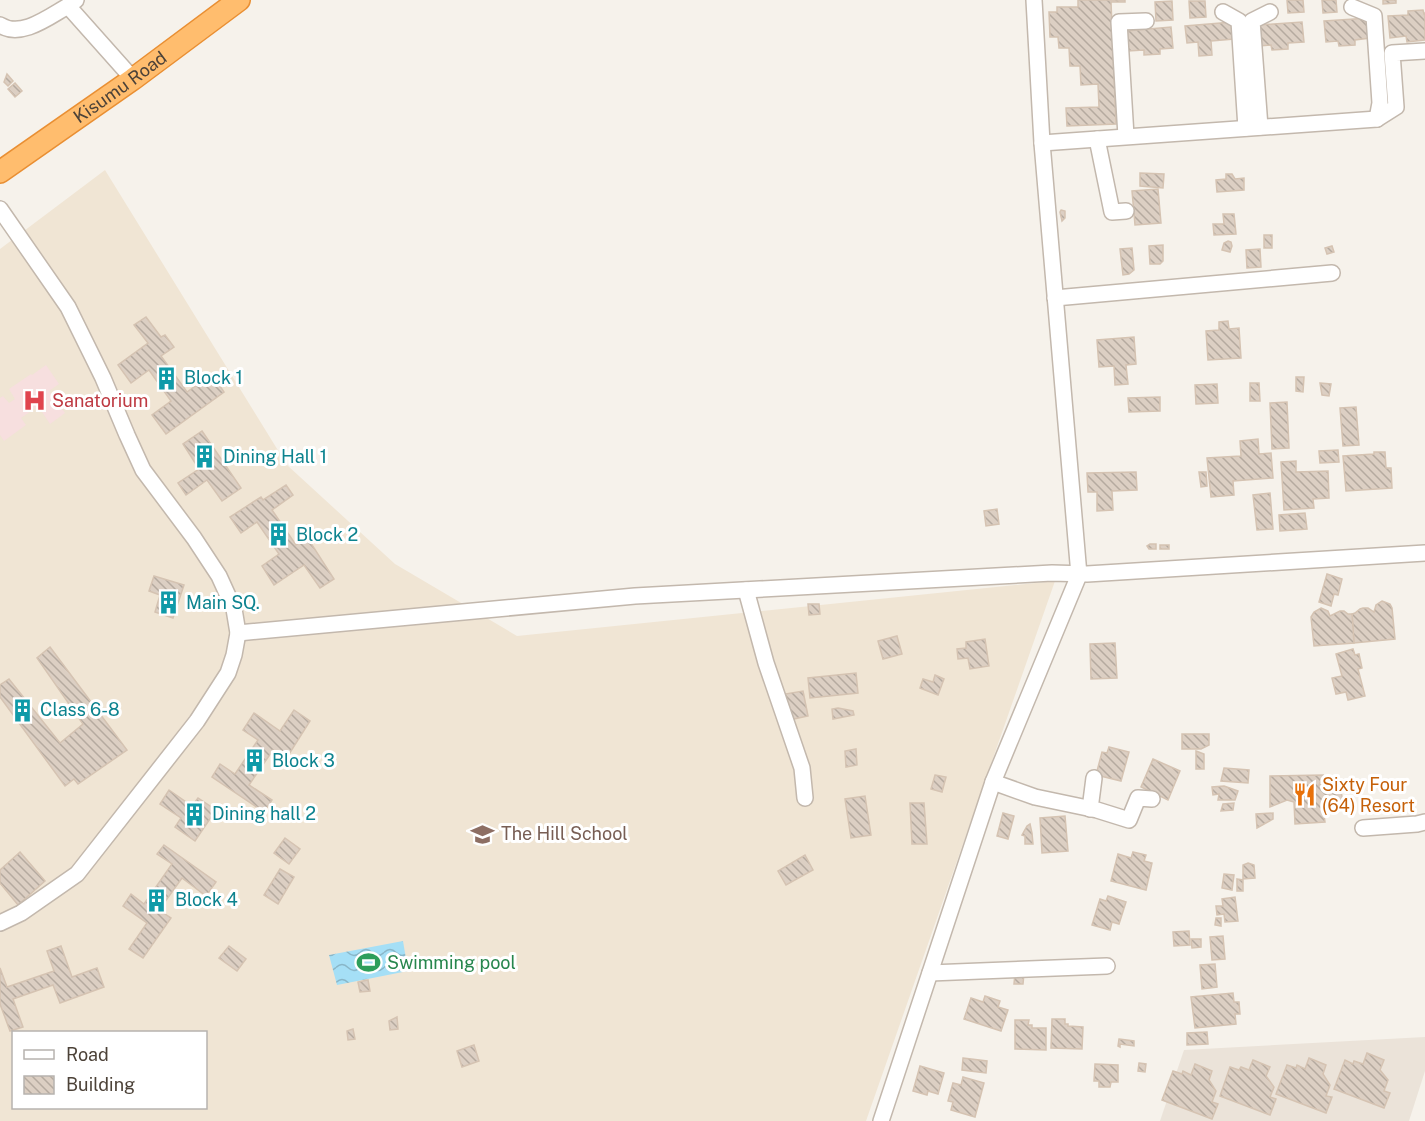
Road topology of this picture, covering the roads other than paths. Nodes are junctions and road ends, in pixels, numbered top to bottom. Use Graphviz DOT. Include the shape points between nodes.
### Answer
graph roads {
  1 [pos="239,0"];
  2 [pos="1034,0"];
  3 [pos="72,3"];
  4 [pos="1352,7"];
  5 [pos="1223,12"];
  6 [pos="1270,12"];
  7 [pos="1146,21"];
  8 [pos="0,25"];
  9 [pos="1425,51"];
  10 [pos="133,79"];
  11 [pos="1377,119"];
  12 [pos="1253,128"];
  13 [pos="1126,136"];
  14 [pos="1097,139"];
  15 [pos="1042,143"];
  16 [pos="0,172"];
  17 [pos="0,209"];
  18 [pos="1126,211"];
  19 [pos="1332,273"];
  20 [pos="1055,298"];
  21 [pos="1425,553"];
  22 [pos="1079,575"];
  23 [pos="746,590"];
  24 [pos="238,633"];
  25 [pos="1094,778"];
  26 [pos="993,782"];
  27 [pos="805,798"];
  28 [pos="1152,799"];
  29 [pos="1090,809"];
  30 [pos="1425,822"];
  31 [pos="1362,828"];
  32 [pos="0,923"];
  33 [pos="1107,966"];
  34 [pos="930,973"];
  35 [pos="881,1121"];
  1 -- 10 [label="highway, Kisumu Road"];
  2 -- 15 [label="street"];
  3 -- 8 [label="street" via="30,27 16,30"];
  3 -- 10 [label="street"];
  4 -- 11 [label="street" via="1374,16 1380,103"];
  5 -- 12 [label="street" via="1239,21"];
  6 -- 12 [label="street" via="1252,21"];
  7 -- 13 [label="street" via="1119,22"];
  9 -- 11 [label="street" via="1392,53 1396,107"];
  10 -- 16 [label="highway, Kisumu Road"];
  11 -- 12 [label="street"];
  12 -- 13 [label="street"];
  13 -- 14 [label="street"];
  14 -- 15 [label="street"];
  14 -- 18 [label="street" via="1112,212"];
  15 -- 20 [label="street"];
  17 -- 24 [label="street" via="68,307 143,470 219,576 234,609"];
  19 -- 20 [label="street"];
  20 -- 22 [label="street"];
  21 -- 22 [label="street"];
  22 -- 23 [label="street" via="1052,573"];
  22 -- 26 [label="street"];
  23 -- 24 [label="street" via="635,596"];
  23 -- 27 [label="street" via="802,768"];
  24 -- 32 [label="street" via="228,673 197,721 77,874"];
  25 -- 29 [label="street"];
  26 -- 29 [label="street" via="1035,797"];
  26 -- 34 [label="street"];
  28 -- 29 [label="street" via="1138,798 1129,820"];
  30 -- 31 [label="street"];
  33 -- 34 [label="street"];
  34 -- 35 [label="street"];
}
